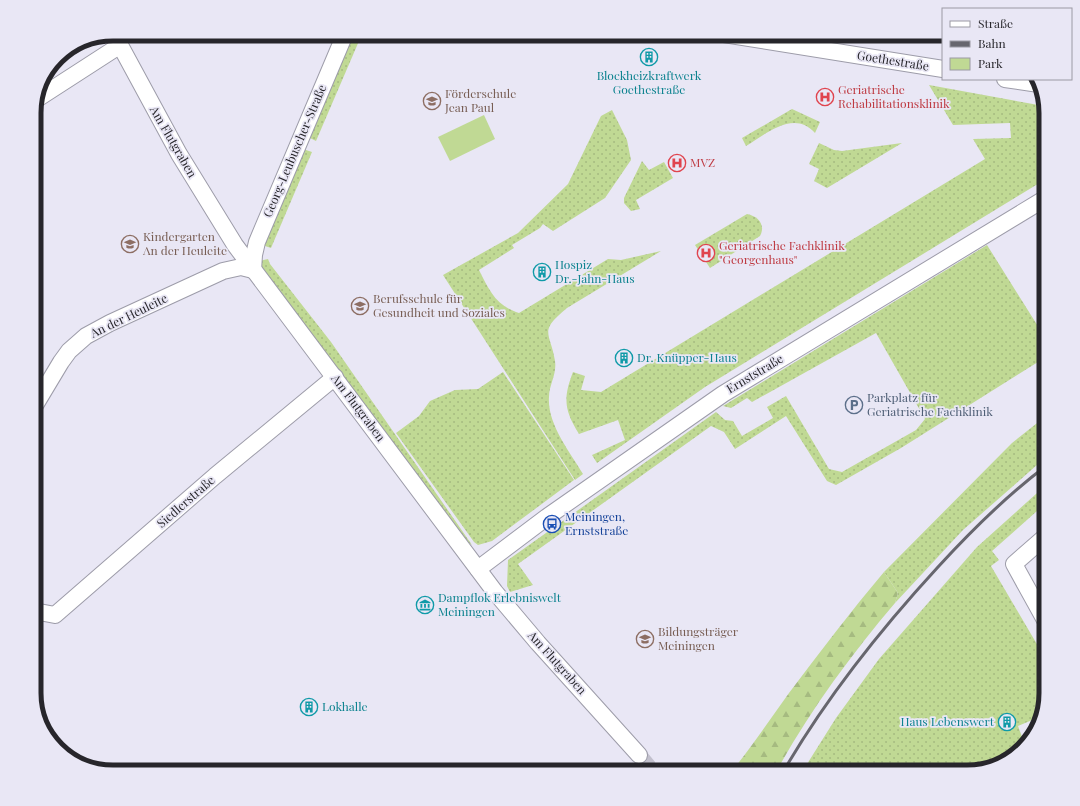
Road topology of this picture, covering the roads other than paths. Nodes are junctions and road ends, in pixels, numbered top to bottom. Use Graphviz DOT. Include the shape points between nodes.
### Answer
graph roads {
  1 [pos="115,41"];
  2 [pos="117,41"];
  3 [pos="342,41"];
  4 [pos="772,41"];
  5 [pos="942,69"];
  6 [pos="1012,80"];
  7 [pos="1033,83"];
  8 [pos="43,94"];
  9 [pos="1039,202"];
  10 [pos="253,270"];
  11 [pos="335,377"];
  12 [pos="41,395"];
  13 [pos="1039,542"];
  14 [pos="478,569"];
  15 [pos="1039,609"];
  16 [pos="41,612"];
  17 [pos="639,755"];
  1 -- 8 [label="street"];
  2 -- 10 [label="street, Am Flutgraben" via="179,154"];
  3 -- 10 [label="street, Georg-Leubuscher-Straße" via="256,242"];
  4 -- 5 [label="street, Goethestraße"];
  6 -- 7 [label="street"];
  9 -- 14 [label="street, Ernststraße" via="722,394 547,517"];
  10 -- 11 [label="street, Am Flutgraben"];
  10 -- 12 [label="street, An der Heuleite" via="241,267 223,271 86,336 69,351"];
  11 -- 14 [label="street, Am Flutgraben"];
  11 -- 16 [label="street, Siedlerstraße" via="215,476 55,615"];
  13 -- 15 [label="street" via="1014,564"];
  14 -- 17 [label="street, Am Flutgraben" via="538,643"];
}
